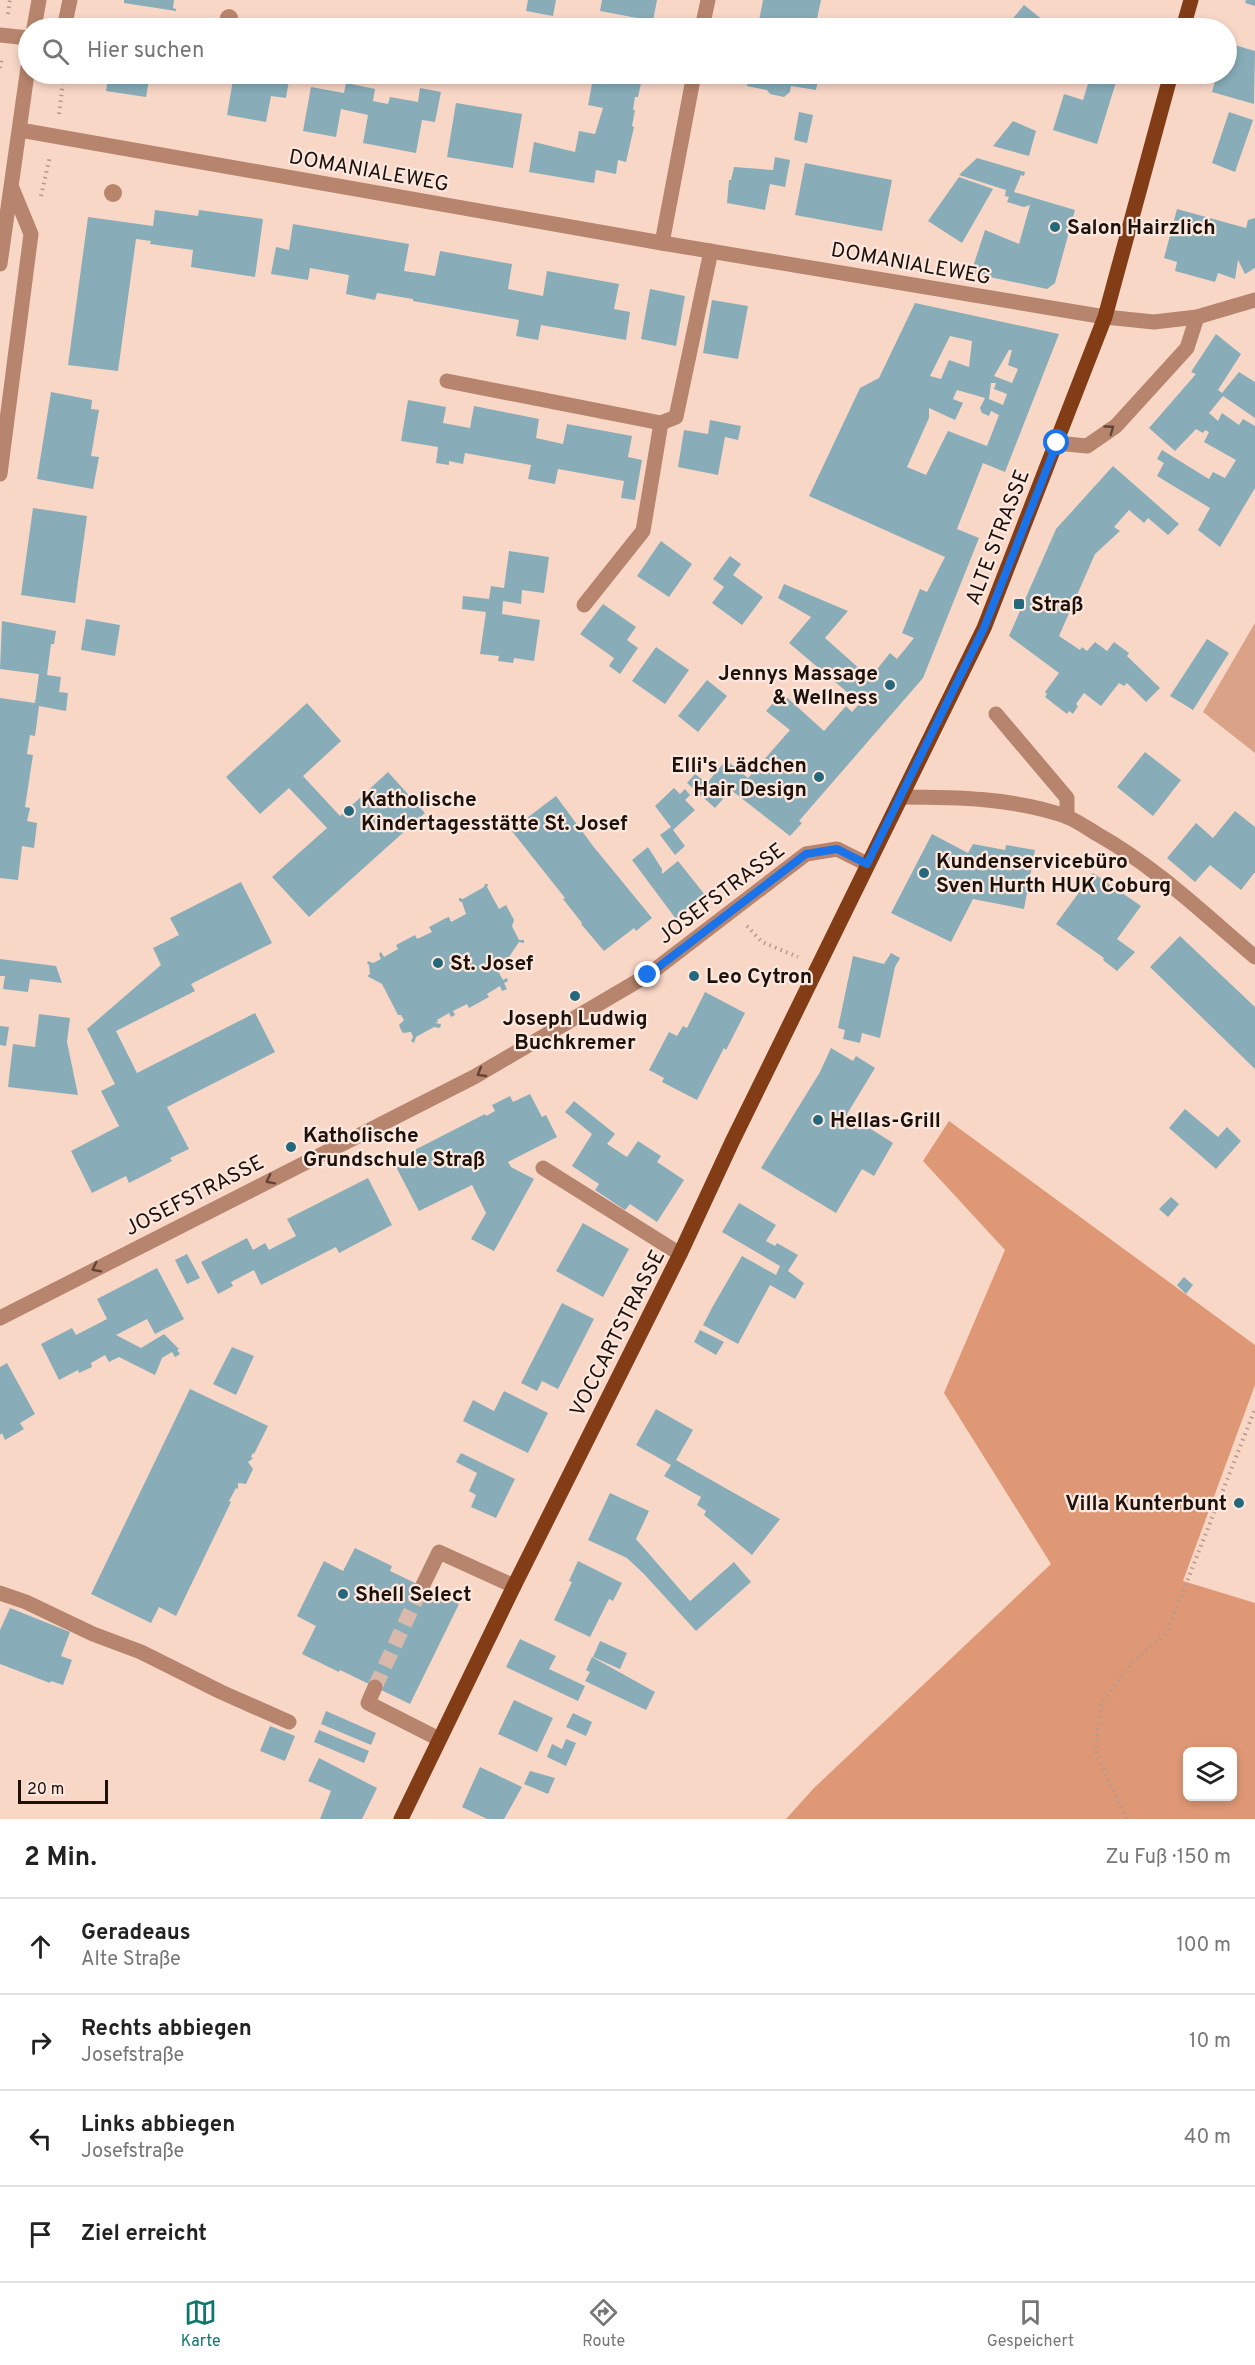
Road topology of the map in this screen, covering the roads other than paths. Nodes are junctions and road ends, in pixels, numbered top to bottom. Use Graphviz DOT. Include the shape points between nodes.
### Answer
graph roads {
  1 [pos="39,0"];
  2 [pos="70,0"];
  3 [pos="708,0"];
  4 [pos="1191,0"];
  5 [pos="36,18"];
  6 [pos="66,18"];
  7 [pos="704,18"];
  8 [pos="1186,18"];
  9 [pos="0,35"];
  10 [pos="18,37"];
  11 [pos="26,84"];
  12 [pos="692,84"];
  13 [pos="1168,84"];
  14 [pos="20,129"];
  15 [pos="12,188"];
  16 [pos="662,243"];
  17 [pos="711,251"];
  18 [pos="0,264"];
  19 [pos="1255,300"];
  20 [pos="1105,317"];
  21 [pos="1197,317"];
  22 [pos="447,381"];
  23 [pos="661,423"];
  24 [pos="1057,443"];
  25 [pos="0,474"];
  26 [pos="584,605"];
  27 [pos="996,714"];
  28 [pos="902,797"];
  29 [pos="1066,817"];
  30 [pos="867,864"];
  31 [pos="1255,957"];
  32 [pos="543,1168"];
  33 [pos="680,1254"];
  34 [pos="0,1318"];
  35 [pos="514,1586"];
  36 [pos="422,1587"];
  37 [pos="0,1593"];
  38 [pos="375,1687"];
  39 [pos="289,1722"];
  40 [pos="439,1738"];
  41 [pos="401,1819"];
  1 -- 5 [label="street"];
  2 -- 6 [label="street"];
  3 -- 7 [label="street"];
  4 -- 8 [label="main road"];
  9 -- 10 [label="street"];
  11 -- 14 [label="street"];
  12 -- 16 [label="street"];
  13 -- 20 [label="main road, ALTE STRASSE"];
  14 -- 15 [label="street"];
  14 -- 16 [label="street, DOMANIALEWEG"];
  15 -- 18 [label="street"];
  15 -- 25 [label="street" via="31,234"];
  16 -- 17 [label="street, DOMANIALEWEG"];
  17 -- 20 [label="street, DOMANIALEWEG"];
  17 -- 23 [label="street" via="676,417"];
  19 -- 21 [label="street, DOMANIALEWEG"];
  20 -- 21 [label="street, DOMANIALEWEG" via="1154,322"];
  20 -- 24 [label="main road, ALTE STRASSE"];
  24 -- 21 [label="street, one-way" via="1087,446 1116,426 1187,348"];
  22 -- 23 [label="street"];
  23 -- 26 [label="street" via="643,531"];
  24 -- 28 [label="main road, ALTE STRASSE" via="984,628"];
  27 -- 29 [label="street" via="1067,798"];
  28 -- 29 [label="street" via="987,800"];
  28 -- 30 [label="main road, ALTE STRASSE"];
  29 -- 31 [label="street" via="1113,843 1163,878"];
  30 -- 33 [label="main road, VOCCARTSTRASSE"];
  30 -- 34 [label="street, JOSEFSTRASSE, one-way" via="837,849 806,854 648,975 474,1077"];
  32 -- 33 [label="street"];
  33 -- 35 [label="main road, VOCCARTSTRASSE"];
  35 -- 36 [label="street" via="439,1552"];
  35 -- 40 [label="main road, VOCCARTSTRASSE"];
  37 -- 39 [label="street" via="141,1652"];
  38 -- 40 [label="street" via="368,1703"];
  40 -- 41 [label="main road, VOCCARTSTRASSE"];
}
